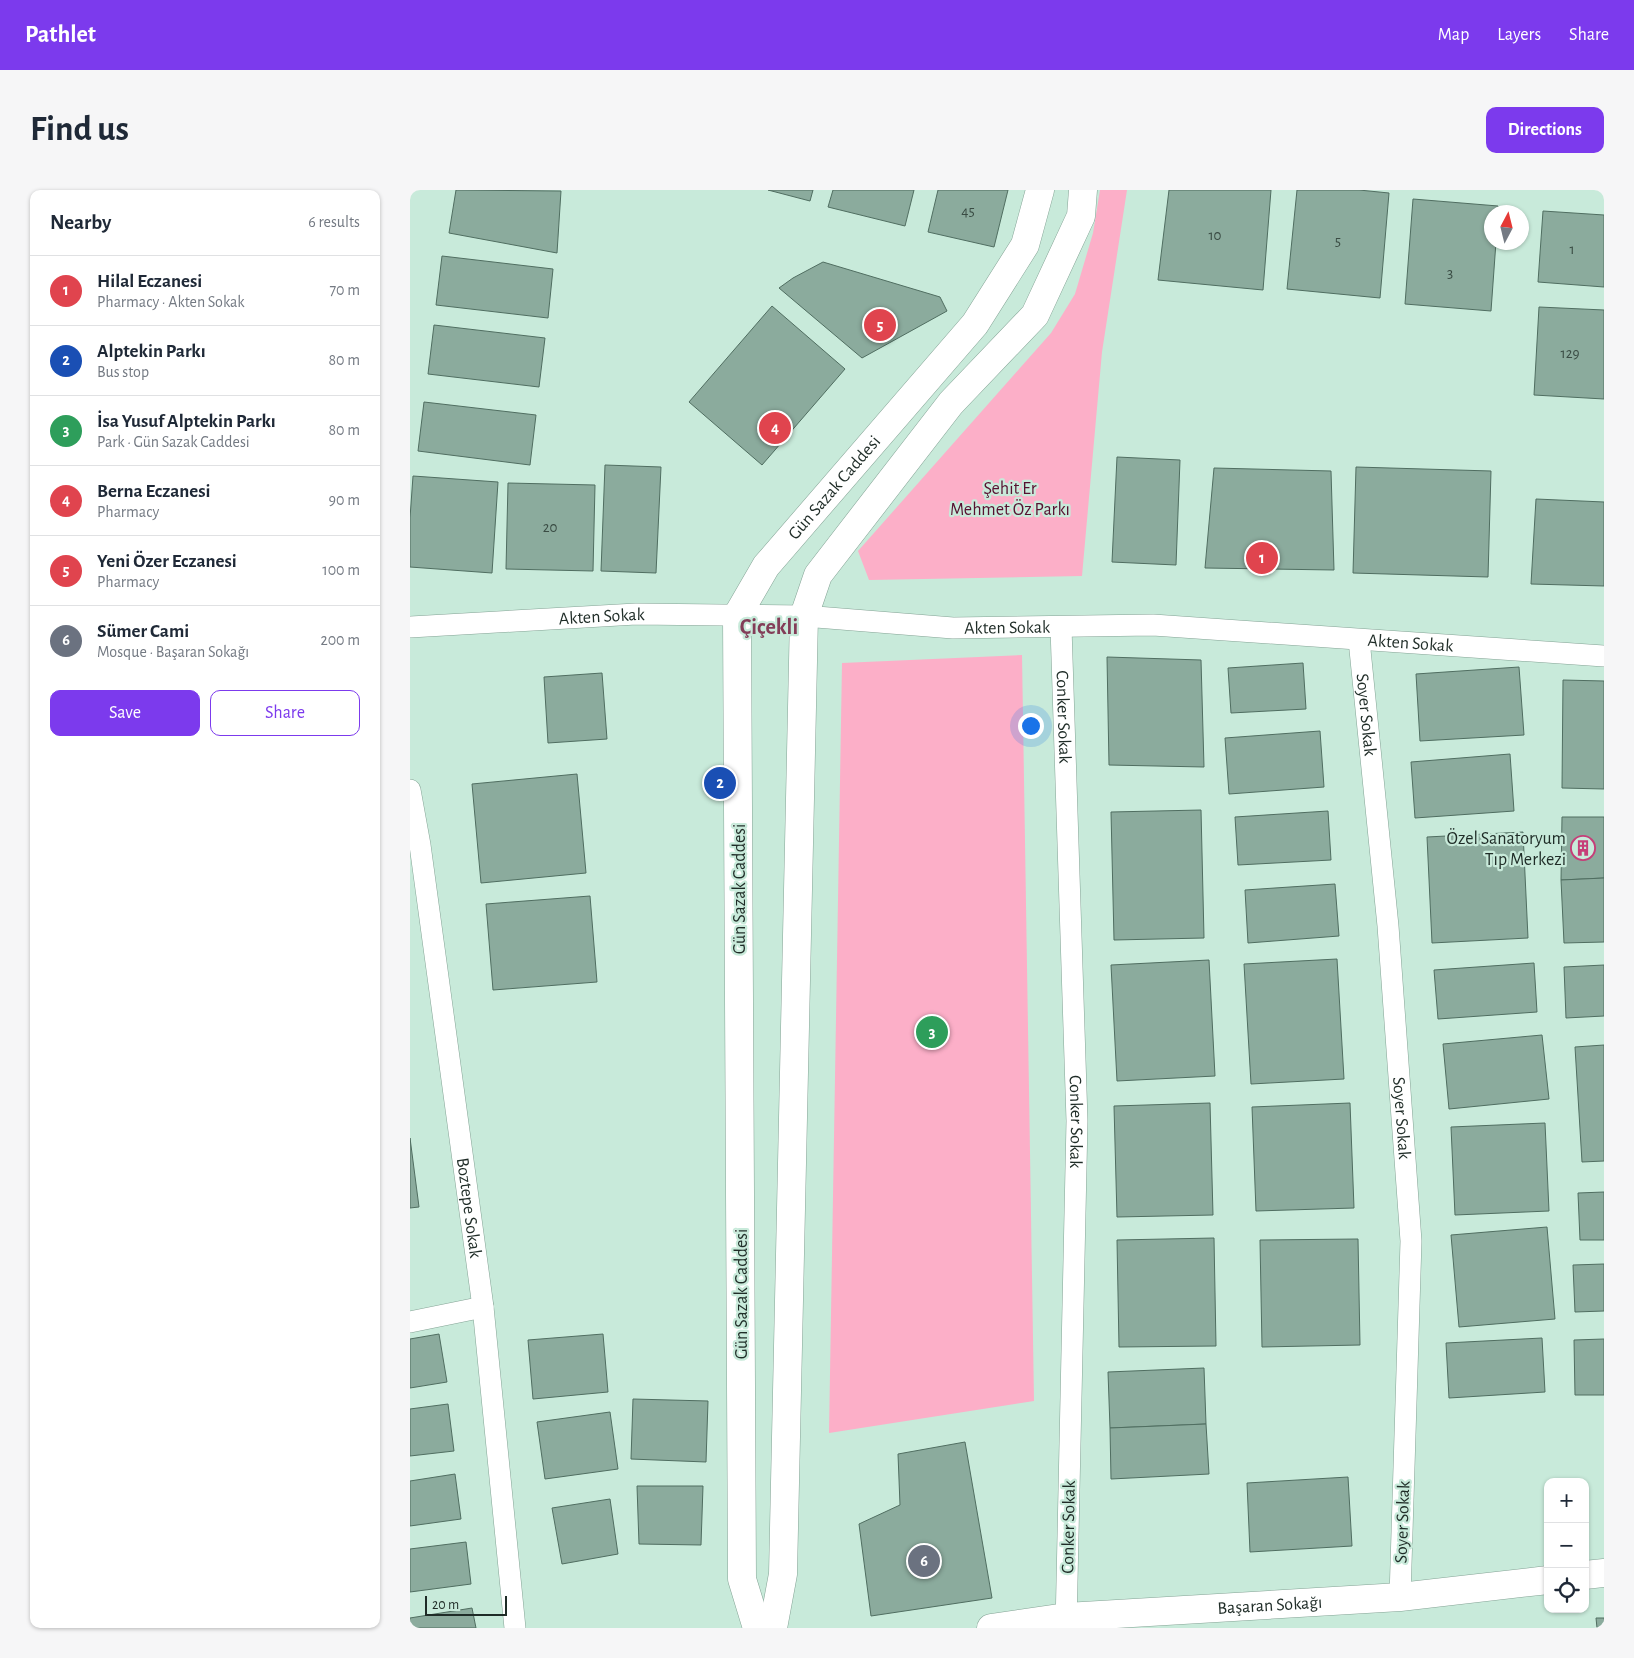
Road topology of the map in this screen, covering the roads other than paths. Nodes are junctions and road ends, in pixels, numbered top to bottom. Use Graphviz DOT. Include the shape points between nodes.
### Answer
graph roads {
  1 [pos="1040,190"];
  2 [pos="1082,190"];
  3 [pos="737,616"];
  4 [pos="804,616"];
  5 [pos="410,627"];
  6 [pos="1061,627"];
  7 [pos="1359,640"];
  8 [pos="1604,656"];
  9 [pos="410,790"];
  10 [pos="483,1307"];
  11 [pos="410,1322"];
  12 [pos="1604,1573"];
  13 [pos="1589,1575"];
  14 [pos="1544,1580"];
  15 [pos="1400,1597"];
  16 [pos="1066,1622"];
  17 [pos="515,1628"];
  18 [pos="757,1628"];
  19 [pos="773,1628"];
  20 [pos="991,1628"];
  1 -- 3 [label="main road, Gün Sazak Caddesi" via="1025,245 975,324 766,566"];
  2 -- 4 [label="main road" via="1081,216 1035,315 951,403 818,575"];
  3 -- 4 [label="street, Akten Sokak"];
  3 -- 5 [label="street, Akten Sokak" via="636,614"];
  3 -- 18 [label="main road, Gün Sazak Caddesi" via="742,1579"];
  4 -- 6 [label="street, Akten Sokak" via="953,628"];
  4 -- 19 [label="main road" via="783,1574"];
  6 -- 7 [label="street, Akten Sokak" via="1153,625"];
  6 -- 16 [label="street, Conker Sokak" via="1077,1120"];
  7 -- 8 [label="street, Akten Sokak"];
  7 -- 15 [label="street, Soyer Sokak" via="1388,926 1411,1242"];
  9 -- 10 [label="street, Boztepe Sokak" via="423,864"];
  10 -- 11 [label="street"];
  10 -- 17 [label="street, Boztepe Sokak"];
  12 -- 13 [label="main road"];
  14 -- 15 [label="main road, Başaran Sokağı"];
  15 -- 16 [label="main road, Başaran Sokağı"];
  16 -- 20 [label="main road, Başaran Sokağı"];
}
